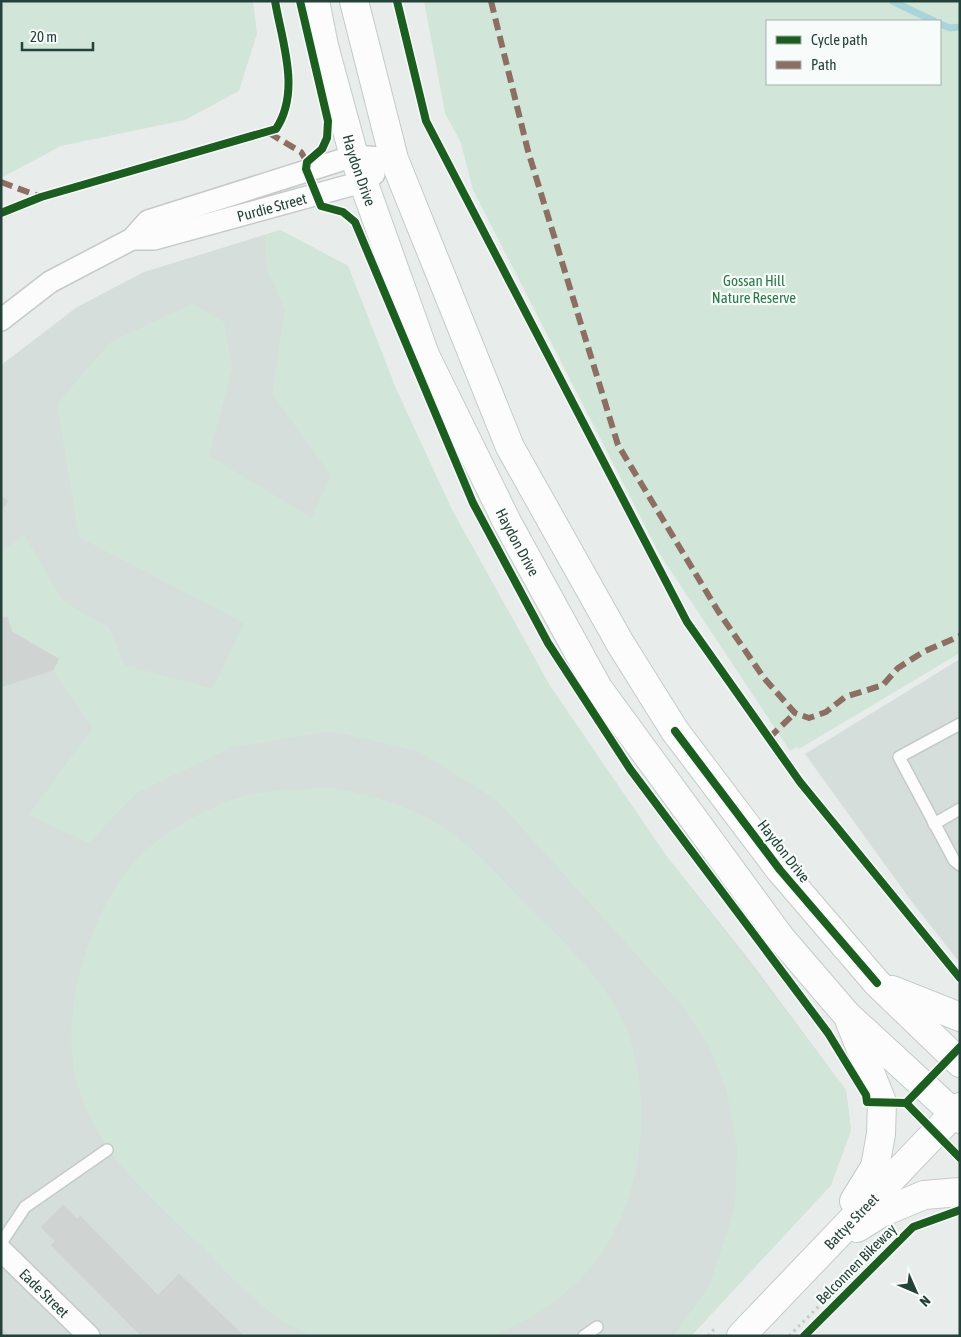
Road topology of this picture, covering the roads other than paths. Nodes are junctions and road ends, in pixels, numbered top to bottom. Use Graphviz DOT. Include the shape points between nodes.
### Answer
graph roads {
  1 [pos="315,1"];
  2 [pos="354,1"];
  3 [pos="354,156"];
  4 [pos="394,159"];
  5 [pos="362,182"];
  6 [pos="132,239"];
  7 [pos="1,320"];
  8 [pos="960,724"];
  9 [pos="960,810"];
  10 [pos="934,824"];
  11 [pos="960,865"];
  12 [pos="877,983"];
  13 [pos="847,1015"];
  14 [pos="960,1017"];
  15 [pos="960,1063"];
  16 [pos="958,1113"];
  17 [pos="107,1150"];
  18 [pos="960,1192"];
  19 [pos="1,1242"];
  20 [pos="1,1250"];
  21 [pos="821,1253"];
  22 [pos="597,1327"];
  23 [pos="731,1329"];
  24 [pos="89,1336"];
  25 [pos="584,1336"];
  1 -- 3 [label="main road, Haydon Drive"];
  2 -- 4 [label="main road, Haydon Drive"];
  3 -- 4 [label="street, Purdie Street"];
  3 -- 5 [label="main road, Haydon Drive"];
  3 -- 6 [label="street, Purdie Street" via="148,221"];
  4 -- 5 [label="street, Purdie Street"];
  4 -- 12 [label="main road, Haydon Drive" via="510,447 620,643 674,731 780,870"];
  5 -- 6 [label="street, Purdie Street" via="154,239"];
  5 -- 13 [label="main road, Haydon Drive" via="425,355 508,524 598,688 780,937"];
  6 -- 7 [label="street, Purdie Street" via="50,282"];
  8 -- 10 [label="lane" via="899,757"];
  9 -- 10 [label="lane"];
  10 -- 11 [label="lane"];
  12 -- 14 [label="main road"];
  12 -- 15 [label="main road, Haydon Drive"];
  13 -- 16 [label="main road, Haydon Drive"];
  13 -- 21 [label="main road" via="882,1102 881,1134 875,1167"];
  16 -- 21 [label="main road, Battye Street"];
  17 -- 19 [label="lane" via="25,1207"];
  18 -- 21 [label="main road" via="924,1195 881,1213"];
  20 -- 24 [label="street, Eade Street"];
  21 -- 23 [label="main road, Battye Street"];
  22 -- 25 [label="lane"];
}
